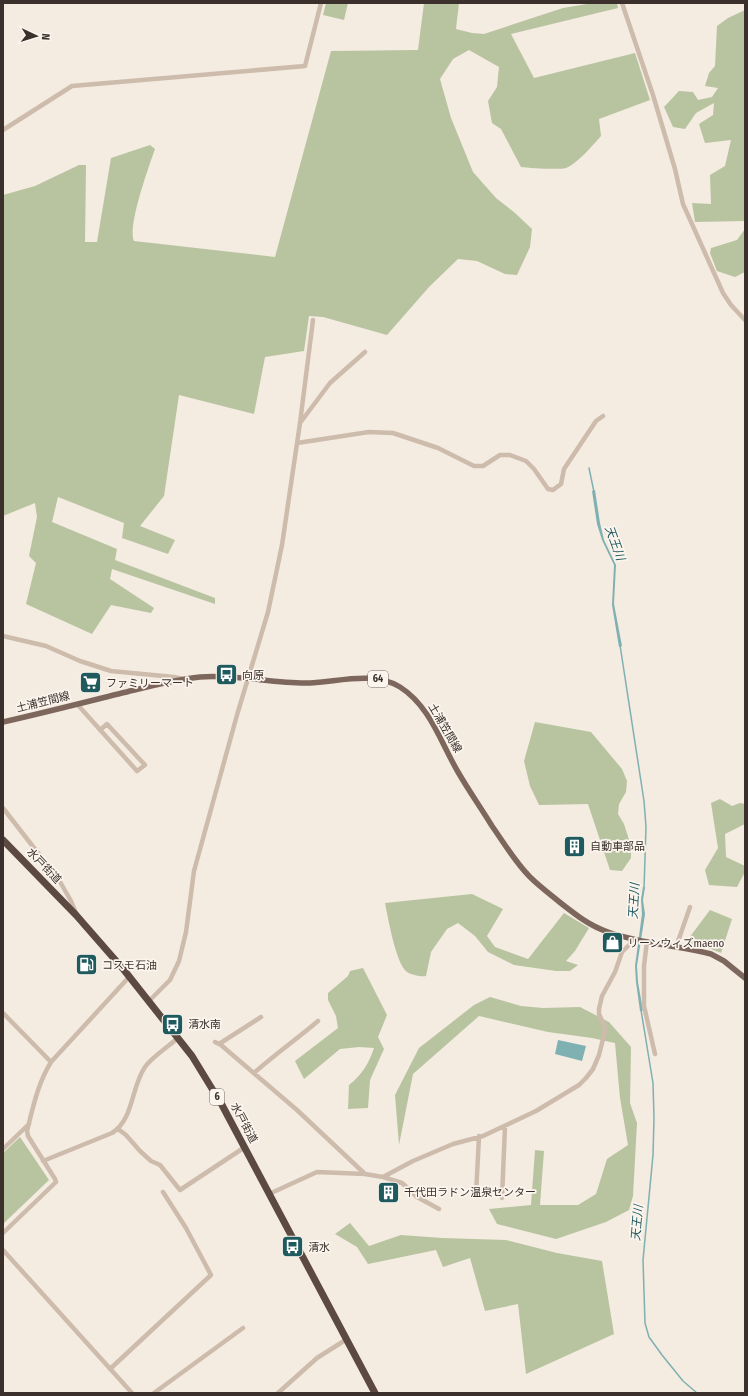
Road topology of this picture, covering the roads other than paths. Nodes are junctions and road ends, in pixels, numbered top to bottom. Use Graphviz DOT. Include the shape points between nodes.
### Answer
graph roads {
  1 [pos="321,3"];
  2 [pos="622,3"];
  3 [pos="3,130"];
  4 [pos="745,319"];
  5 [pos="313,320"];
  6 [pos="365,352"];
  7 [pos="603,416"];
  8 [pos="300,423"];
  9 [pos="297,443"];
  10 [pos="3,636"];
  11 [pos="248,678"];
  12 [pos="184,679"];
  13 [pos="77,704"];
  14 [pos="3,722"];
  15 [pos="100,730"];
  16 [pos="3,808"];
  17 [pos="3,840"];
  18 [pos="690,907"];
  19 [pos="76,915"];
  20 [pos="633,938"];
  21 [pos="645,941"];
  22 [pos="676,947"];
  23 [pos="130,976"];
  24 [pos="745,978"];
  25 [pos="149,1001"];
  26 [pos="3,1013"];
  27 [pos="261,1017"];
  28 [pos="318,1021"];
  29 [pos="178,1038"];
  30 [pos="655,1054"];
  31 [pos="51,1062"];
  32 [pos="254,1073"];
  33 [pos="29,1124"];
  34 [pos="505,1126"];
  35 [pos="118,1130"];
  36 [pos="479,1136"];
  37 [pos="245,1147"];
  38 [pos="3,1148"];
  39 [pos="42,1161"];
  40 [pos="365,1174"];
  41 [pos="383,1177"];
  42 [pos="163,1192"];
  43 [pos="269,1194"];
  44 [pos="476,1196"];
  45 [pos="502,1198"];
  46 [pos="439,1208"];
  47 [pos="3,1233"];
  48 [pos="3,1250"];
  49 [pos="244,1328"];
  50 [pos="346,1339"];
  51 [pos="110,1369"];
  52 [pos="132,1393"];
  53 [pos="154,1393"];
  54 [pos="278,1393"];
  55 [pos="375,1393"];
  1 -- 3 [label="street" via="305,66 72,86"];
  2 -- 4 [label="street" via="653,95 683,204 723,293"];
  5 -- 8 [label="street"];
  6 -- 8 [label="street" via="330,383"];
  7 -- 9 [label="street" via="596,421 564,469 561,484 553,490 548,489 526,461 510,455 500,455 483,466 474,466 438,448 393,433 369,432"];
  8 -- 9 [label="street"];
  9 -- 11 [label="street" via="271,599"];
  10 -- 12 [label="street" via="41,644 111,671"];
  11 -- 12 [label="main road, 土浦笠間線 / 64"];
  11 -- 20 [label="main road, 土浦笠間線 / 64" via="303,683 369,678 385,680 398,686 416,700 430,718 467,787 530,877 588,923 605,931"];
  11 -- 25 [label="street" via="194,871 186,932 179,961 170,980"];
  12 -- 13 [label="main road, 土浦笠間線 / 64"];
  13 -- 14 [label="main road, 土浦笠間線 / 64"];
  13 -- 15 [label="street"];
  15 -- 15 [label="street" via="137,771 145,765 107,724"];
  16 -- 19 [label="street" via="59,880"];
  17 -- 19 [label="highway, 水戸街道 / 6"];
  18 -- 22 [label="street"];
  19 -- 23 [label="highway, 水戸街道 / 6"];
  20 -- 21 [label="main road, 土浦笠間線 / 64"];
  20 -- 34 [label="street" via="622,952 602,996 599,1014 605,1031 593,1069 570,1092"];
  21 -- 22 [label="main road, 土浦笠間線 / 64"];
  21 -- 30 [label="street" via="644,1006"];
  22 -- 24 [label="main road, 土浦笠間線 / 64" via="717,957"];
  23 -- 25 [label="highway, 水戸街道 / 6"];
  23 -- 31 [label="street"];
  25 -- 29 [label="highway, 水戸街道 / 6"];
  26 -- 31 [label="street"];
  27 -- 32 [label="street" via="217,1043"];
  28 -- 32 [label="street"];
  29 -- 35 [label="street" via="145,1067 125,1120"];
  29 -- 37 [label="highway, 水戸街道 / 6" via="210,1084"];
  31 -- 33 [label="street" via="40,1082"];
  32 -- 40 [label="street"];
  33 -- 38 [label="street"];
  33 -- 39 [label="street" via="28,1136"];
  34 -- 36 [label="street"];
  34 -- 45 [label="street"];
  35 -- 37 [label="street" via="140,1151 160,1165 180,1190"];
  35 -- 39 [label="street"];
  36 -- 41 [label="street" via="413,1161"];
  36 -- 44 [label="street"];
  37 -- 43 [label="highway, 水戸街道 / 6"];
  39 -- 47 [label="street" via="56,1182"];
  40 -- 41 [label="street"];
  40 -- 43 [label="street" via="317,1172"];
  41 -- 46 [label="street" via="402,1183 417,1197"];
  42 -- 51 [label="street" via="186,1228 211,1276"];
  43 -- 50 [label="highway, 水戸街道 / 6"];
  48 -- 51 [label="street"];
  49 -- 53 [label="street"];
  50 -- 54 [label="street" via="317,1358"];
  50 -- 55 [label="highway, 水戸街道 / 6"];
  51 -- 52 [label="street"];
}
